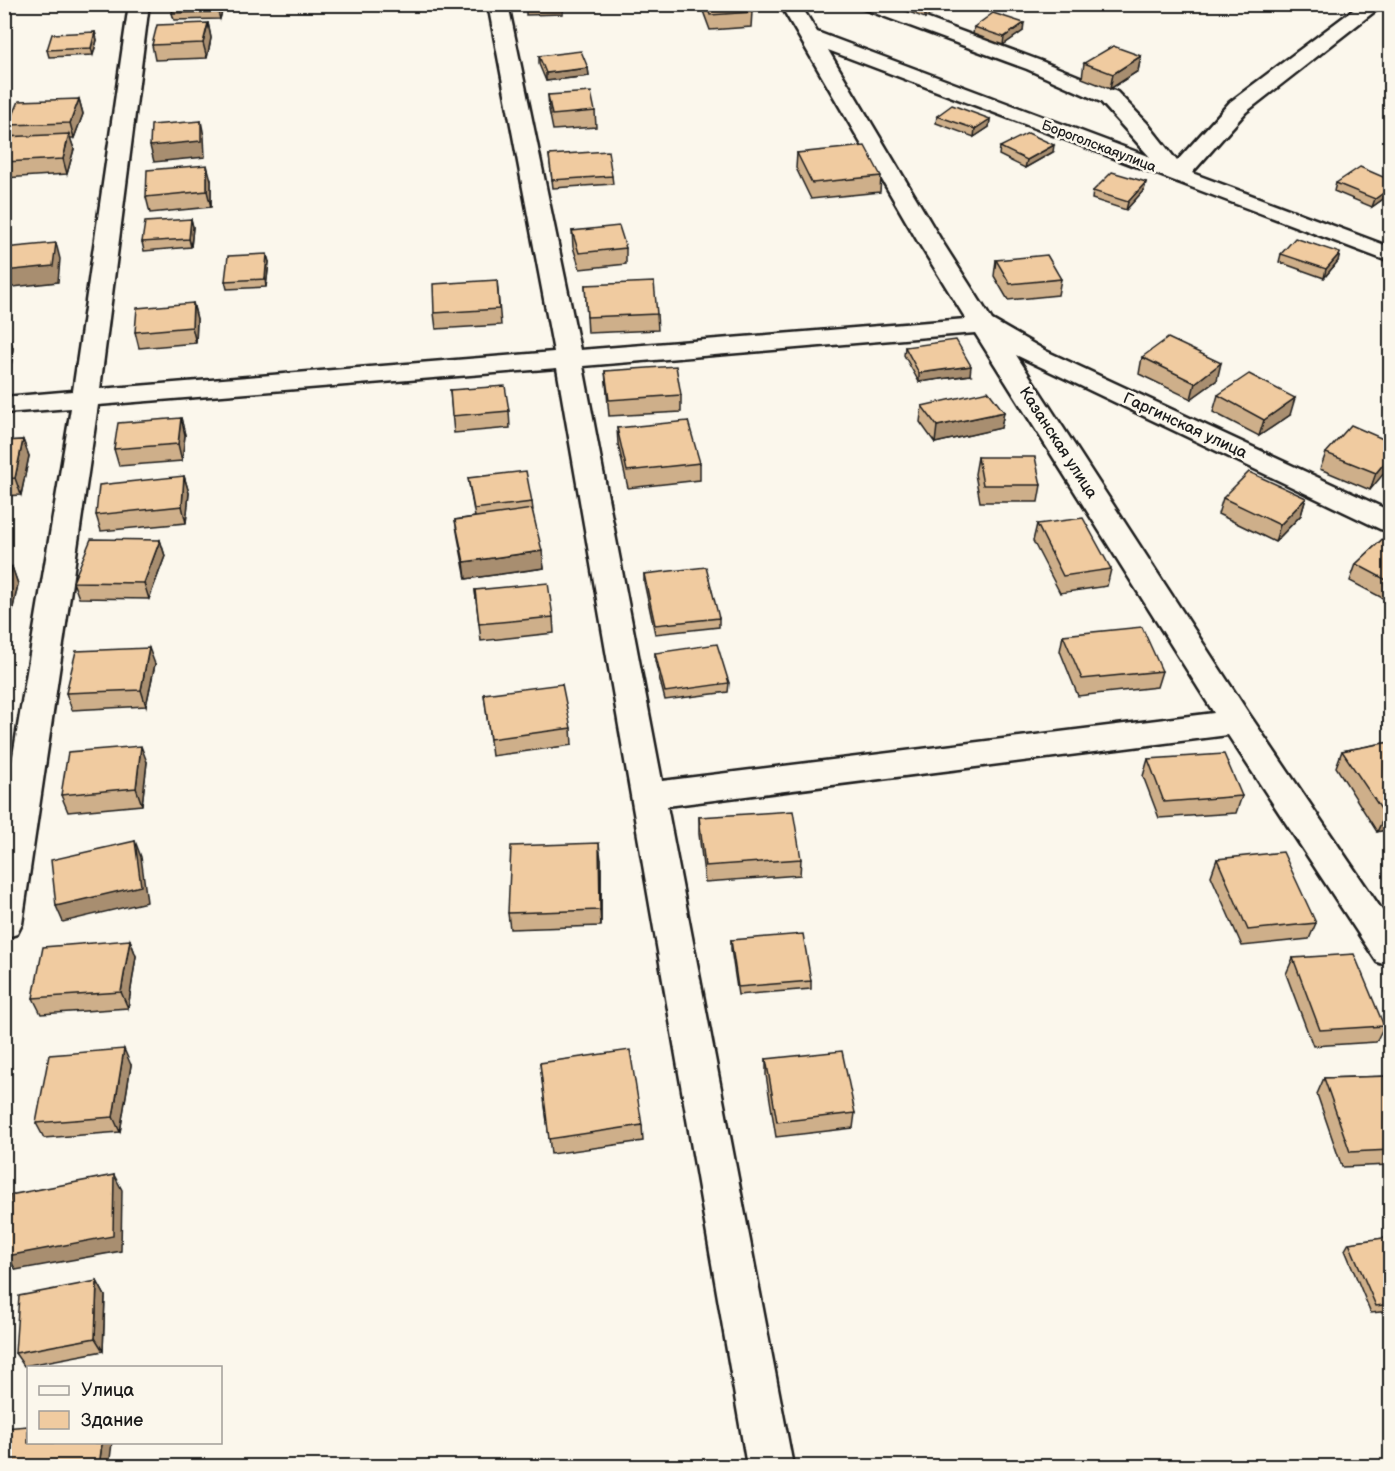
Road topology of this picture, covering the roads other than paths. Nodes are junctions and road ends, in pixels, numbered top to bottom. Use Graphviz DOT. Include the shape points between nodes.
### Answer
graph roads {
  1 [pos="139,4"];
  2 [pos="498,4"];
  3 [pos="790,4"];
  4 [pos="868,4"];
  5 [pos="1373,5"];
  6 [pos="1390,10"];
  7 [pos="808,36"];
  8 [pos="1177,176"];
  9 [pos="1390,255"];
  10 [pos="983,325"];
  11 [pos="568,358"];
  12 [pos="86,397"];
  13 [pos="4,405"];
  14 [pos="1390,522"];
  15 [pos="1237,722"];
  16 [pos="648,796"];
  17 [pos="1341,874"];
  18 [pos="1390,905"];
  19 [pos="4,924"];
  20 [pos="1390,951"];
  21 [pos="770,1467"];
  1 -- 12 [label="street"];
  2 -- 11 [label="street"];
  3 -- 7 [label="street, Казанская улица"];
  4 -- 8 [label="street" via="1034,65 1108,97"];
  5 -- 6 [label="street"];
  5 -- 8 [label="street" via="1238,107"];
  7 -- 8 [label="street, Бороголскаяулица"];
  7 -- 10 [label="street, Казанская улица"];
  8 -- 9 [label="street, Бороголскаяулица"];
  10 -- 11 [label="street"];
  10 -- 14 [label="street, Гаргинская улица" via="1037,357"];
  10 -- 15 [label="street, Казанская улица"];
  11 -- 12 [label="street"];
  11 -- 16 [label="street"];
  12 -- 13 [label="street"];
  12 -- 19 [label="street"];
  15 -- 16 [label="street"];
  15 -- 17 [label="street, Казанская улица"];
  16 -- 21 [label="street"];
  17 -- 18 [label="street"];
  17 -- 20 [label="street, Казанская улица"];
}
